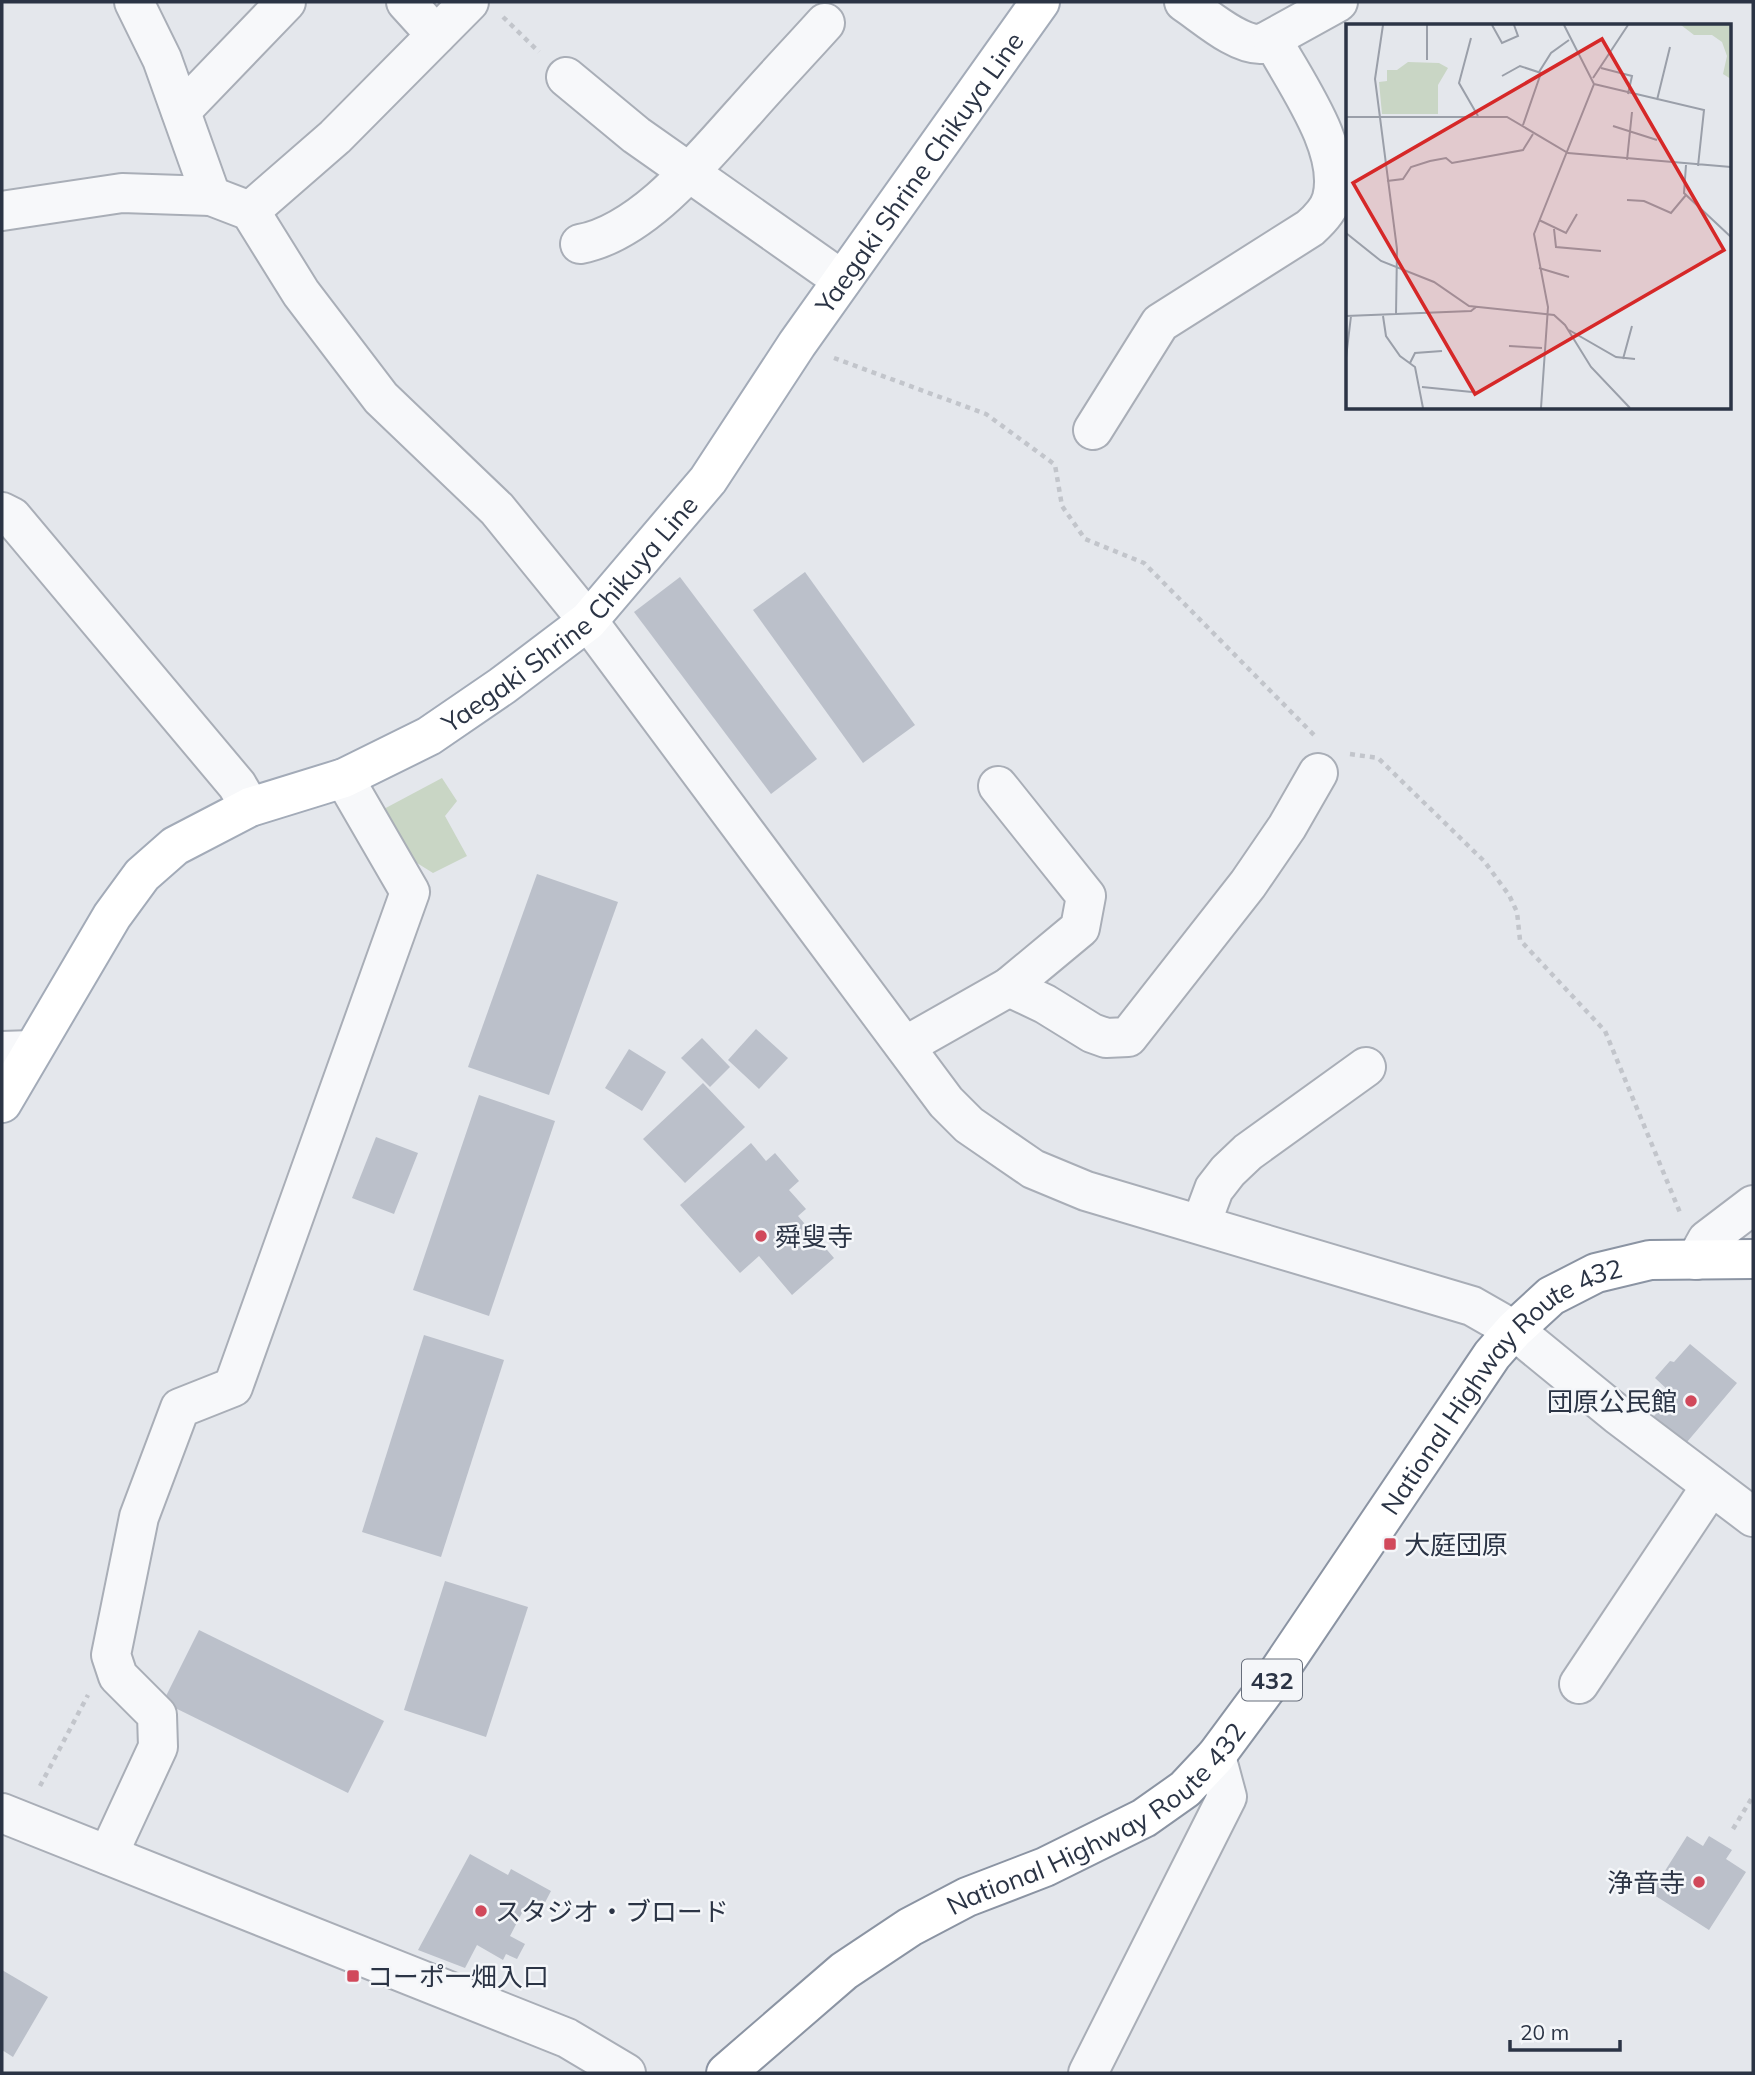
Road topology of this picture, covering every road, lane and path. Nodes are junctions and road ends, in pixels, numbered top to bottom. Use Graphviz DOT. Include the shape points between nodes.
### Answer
graph roads {
  1 [pos="134,2"];
  2 [pos="286,2"];
  3 [pos="406,2"];
  4 [pos="1040,2"];
  5 [pos="1184,2"];
  6 [pos="1338,2"];
  7 [pos="483,6"];
  8 [pos="825,23"];
  9 [pos="436,36"];
  10 [pos="1272,39"];
  11 [pos="566,77"];
  12 [pos="181,111"];
  13 [pos="690,174"];
  14 [pos="211,196"];
  15 [pos="2,211"];
  16 [pos="250,211"];
  17 [pos="580,244"];
  18 [pos="842,280"];
  19 [pos="1093,430"];
  20 [pos="2,512"];
  21 [pos="588,621"];
  22 [pos="1318,773"];
  23 [pos="344,778"];
  24 [pos="998,786"];
  25 [pos="250,807"];
  26 [pos="1009,987"];
  27 [pos="905,1046"];
  28 [pos="17,1051"];
  29 [pos="1366,1067"];
  30 [pos="2,1102"];
  31 [pos="1753,1205"];
  32 [pos="1201,1224"];
  33 [pos="1753,1259"];
  34 [pos="1696,1260"];
  35 [pos="1514,1330"];
  36 [pos="1711,1486"];
  37 [pos="1753,1517"];
  38 [pos="115,1667"];
  39 [pos="1579,1684"];
  40 [pos="1216,1756"];
  41 [pos="1753,1796"];
  42 [pos="11,1817"];
  43 [pos="1733,1829"];
  44 [pos="108,1855"];
  45 [pos="626,2073"];
  46 [pos="726,2073"];
  47 [pos="1088,2073"];
  1 -- 12 [label="street"];
  2 -- 12 [label="street"];
  3 -- 9 [label="street"];
  4 -- 18 [label="main road, Yaegaki Shrine Chikuya Line"];
  5 -- 10 [label="street" via="1241,41 1252,45"];
  6 -- 10 [label="street"];
  7 -- 9 [label="street"];
  7 -- 11 [label="path"];
  8 -- 13 [label="street"];
  9 -- 16 [label="street" via="335,137"];
  10 -- 19 [label="street" via="1322,131 1332,165 1332,199 1310,228 1160,323"];
  11 -- 13 [label="street"];
  12 -- 14 [label="street"];
  13 -- 17 [label="street" via="623,226 597,241"];
  13 -- 18 [label="street"];
  14 -- 15 [label="street" via="122,194"];
  14 -- 16 [label="street"];
  16 -- 21 [label="street" via="301,293 382,398 497,509"];
  18 -- 21 [label="main road, Yaegaki Shrine Chikuya Line" via="708,480"];
  20 -- 25 [label="street" via="12,517 237,785"];
  21 -- 23 [label="main road, Yaegaki Shrine Chikuya Line" via="429,736"];
  21 -- 27 [label="street"];
  22 -- 26 [label="street" via="1248,884 1128,1037 1092,1033"];
  23 -- 25 [label="main road, Yaegaki Shrine Chikuya Line"];
  23 -- 38 [label="street" via="410,892 233,1387 180,1408 139,1517 111,1655"];
  24 -- 26 [label="street" via="1086,896 1080,928"];
  25 -- 28 [label="main road, Yaegaki Shrine Chikuya Line" via="175,846 142,875"];
  26 -- 27 [label="street"];
  27 -- 32 [label="street" via="946,1102 1033,1170 1086,1191"];
  28 -- 30 [label="main road, Yaegaki Shrine Chikuya Line"];
  29 -- 32 [label="street" via="1228,1171 1214,1189"];
  31 -- 34 [label="street" via="1707,1240"];
  32 -- 35 [label="street" via="1472,1306"];
  33 -- 34 [label="main road, National Highway Route 432 / 432"];
  34 -- 35 [label="main road, National Highway Route 432 / 432" via="1650,1260 1595,1272 1551,1296"];
  35 -- 36 [label="street"];
  35 -- 40 [label="main road, National Highway Route 432 / 432" via="1492,1355 1279,1671"];
  36 -- 37 [label="street"];
  36 -- 39 [label="street"];
  38 -- 42 [label="path" via="94,1681 62,1746"];
  38 -- 44 [label="street" via="118,1676 157,1715 158,1747"];
  40 -- 46 [label="main road, National Highway Route 432 / 432" via="1185,1789 1144,1818 910,1927 844,1970"];
  40 -- 47 [label="street" via="1227,1797"];
  41 -- 43 [label="path"];
  42 -- 44 [label="street"];
  44 -- 45 [label="street" via="567,2038"];
}
